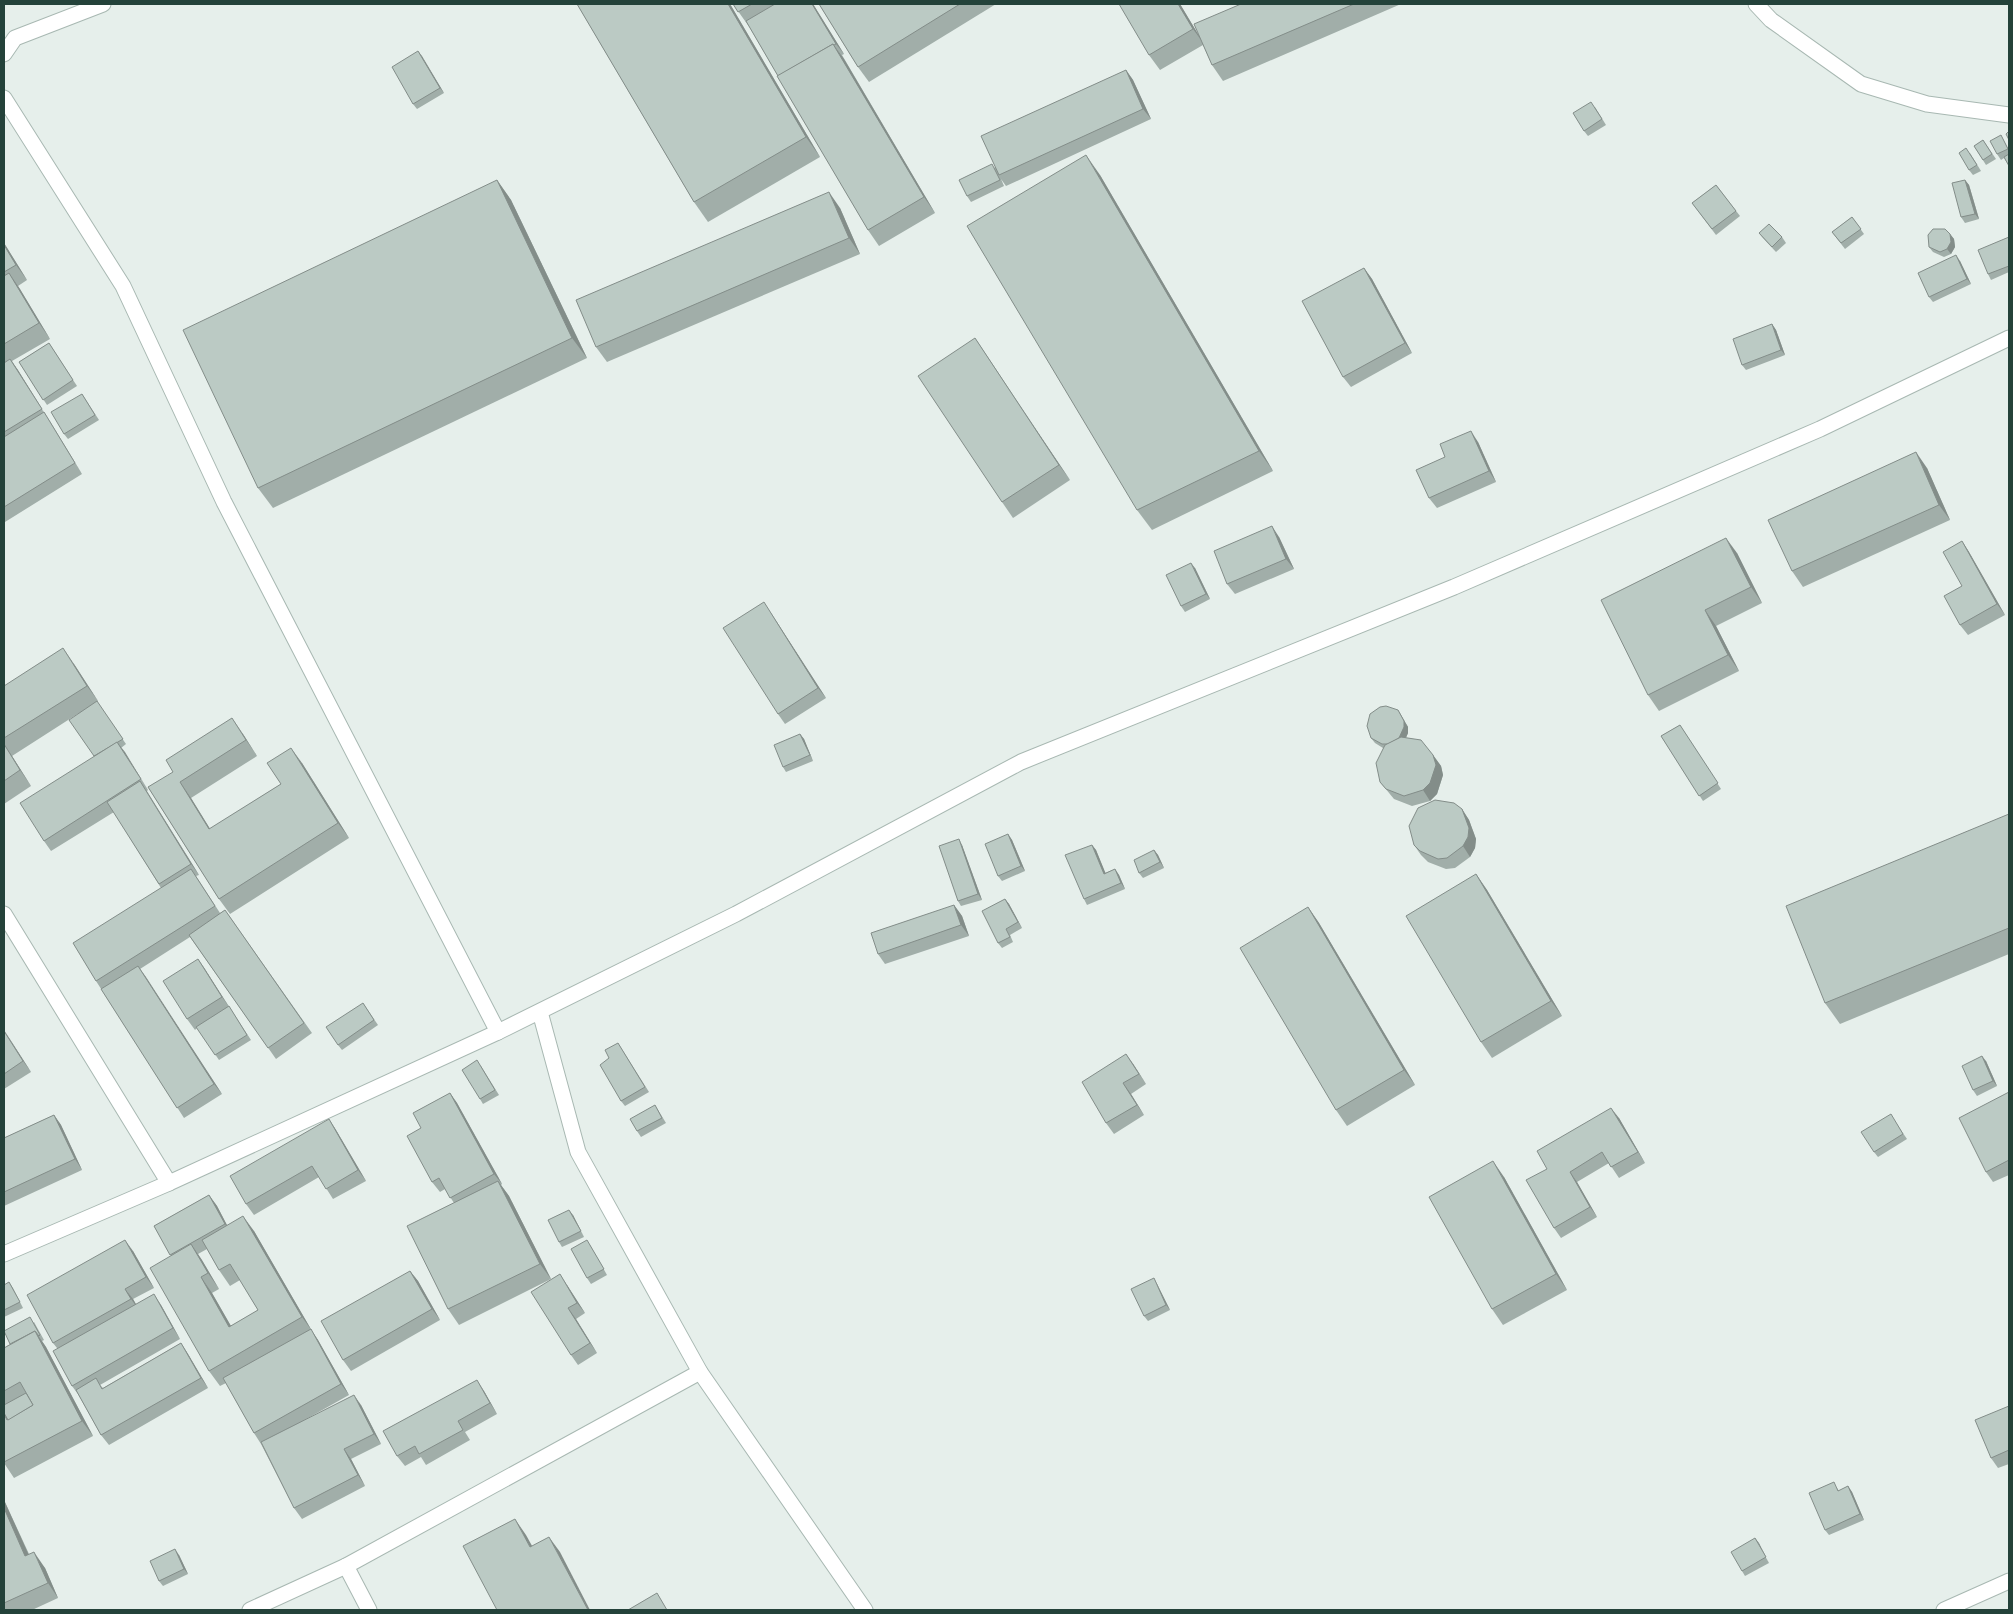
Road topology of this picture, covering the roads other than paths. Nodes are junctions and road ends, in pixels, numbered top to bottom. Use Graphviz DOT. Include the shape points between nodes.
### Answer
graph roads {
  1 [pos="104,4"];
  2 [pos="1756,4"];
  3 [pos="9,34"];
  4 [pos="4,54"];
  5 [pos="4,98"];
  6 [pos="2009,115"];
  7 [pos="2009,338"];
  8 [pos="4,914"];
  9 [pos="540,1012"];
  10 [pos="498,1032"];
  11 [pos="169,1183"];
  12 [pos="4,1254"];
  13 [pos="700,1372"];
  14 [pos="346,1566"];
  15 [pos="2009,1581"];
  16 [pos="250,1610"];
  17 [pos="369,1610"];
  18 [pos="865,1610"];
  19 [pos="1944,1610"];
  1 -- 3 [label="street"];
  2 -- 6 [label="street" via="1771,20 1862,84 1927,104"];
  3 -- 4 [label="street"];
  5 -- 10 [label="street" via="123,286 224,502"];
  7 -- 9 [label="street" via="1820,429 1463,583 1021,762 736,914"];
  8 -- 11 [label="street"];
  9 -- 10 [label="street"];
  9 -- 13 [label="street" via="578,1152"];
  10 -- 11 [label="street"];
  11 -- 12 [label="street"];
  13 -- 14 [label="street"];
  13 -- 18 [label="street"];
  14 -- 16 [label="street"];
  14 -- 17 [label="street"];
  15 -- 19 [label="street"];
}
